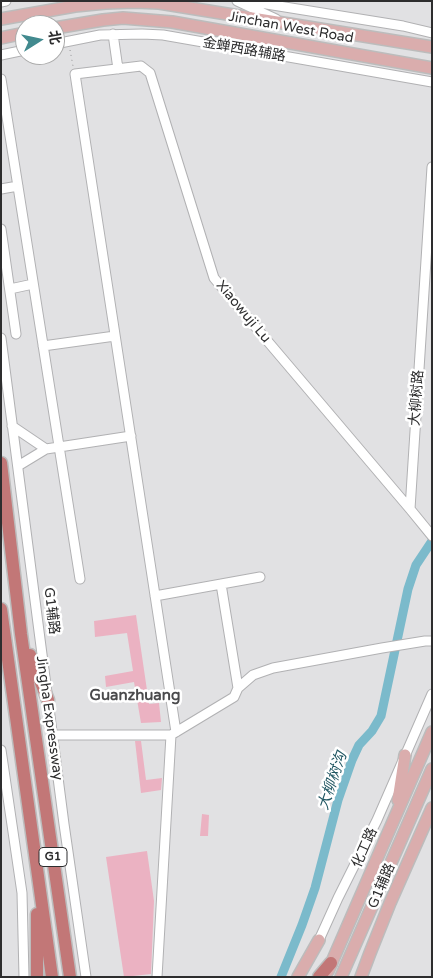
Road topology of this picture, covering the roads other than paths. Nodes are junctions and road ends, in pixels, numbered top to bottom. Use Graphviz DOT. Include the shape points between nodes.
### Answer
graph roads {
  1 [pos="6,1"];
  2 [pos="237,1"];
  3 [pos="248,1"];
  4 [pos="1,2"];
  5 [pos="1,19"];
  6 [pos="283,23"];
  7 [pos="65,26"];
  8 [pos="432,33"];
  9 [pos="113,34"];
  10 [pos="15,35"];
  11 [pos="1,38"];
  12 [pos="283,41"];
  13 [pos="65,42"];
  14 [pos="225,46"];
  15 [pos="432,47"];
  16 [pos="15,52"];
  17 [pos="1,55"];
  18 [pos="432,68"];
  19 [pos="118,69"];
  20 [pos="1,79"];
  21 [pos="432,82"];
  22 [pos="3,102"];
  23 [pos="432,167"];
  24 [pos="18,186"];
  25 [pos="1,189"];
  26 [pos="1,230"];
  27 [pos="33,284"];
  28 [pos="10,288"];
  29 [pos="16,334"];
  30 [pos="115,336"];
  31 [pos="1,338"];
  32 [pos="43,346"];
  33 [pos="12,426"];
  34 [pos="131,436"];
  35 [pos="59,447"];
  36 [pos="46,449"];
  37 [pos="1,463"];
  38 [pos="18,466"];
  39 [pos="410,509"];
  40 [pos="432,536"];
  41 [pos="260,577"];
  42 [pos="80,579"];
  43 [pos="221,584"];
  44 [pos="155,596"];
  45 [pos="1,609"];
  46 [pos="21,634"];
  47 [pos="432,642"];
  48 [pos="238,688"];
  49 [pos="432,694"];
  50 [pos="48,700"];
  51 [pos="432,732"];
  52 [pos="174,733"];
  53 [pos="52,735"];
  54 [pos="1,750"];
  55 [pos="405,755"];
  56 [pos="432,769"];
  57 [pos="432,808"];
  58 [pos="395,815"];
  59 [pos="416,843"];
  60 [pos="36,861"];
  61 [pos="378,892"];
  62 [pos="319,940"];
  63 [pos="331,963"];
  64 [pos="24,977"];
  65 [pos="38,977"];
  66 [pos="52,977"];
  67 [pos="70,977"];
  68 [pos="86,977"];
  69 [pos="157,977"];
  70 [pos="298,977"];
  71 [pos="319,977"];
  72 [pos="326,977"];
  73 [pos="341,977"];
  74 [pos="361,977"];
  1 -- 4 [label="street"];
  2 -- 6 [label="street"];
  3 -- 8 [label="street"];
  5 -- 6 [label="main road, Jinchan West Road" via="75,6 135,2"];
  6 -- 15 [label="main road, Jinchan West Road"];
  7 -- 12 [label="main road, Jinchan West Road" via="123,18 143,19"];
  9 -- 13 [label="street, 金蝉西路辅路"];
  9 -- 14 [label="street, 金蝉西路辅路" via="163,35"];
  9 -- 19 [label="street"];
  10 -- 11 [label="main road"];
  12 -- 14 [label="street"];
  12 -- 18 [label="main road, Jinchan West Road"];
  14 -- 21 [label="street, 金蝉西路辅路"];
  16 -- 17 [label="street"];
  19 -- 30 [label="street, Xiaowuji Lu" via="75,74"];
  19 -- 39 [label="street, Xiaowuji Lu" via="141,66 150,73 214,278"];
  20 -- 22 [label="street"];
  22 -- 24 [label="street"];
  23 -- 39 [label="street, 大柳树路"];
  24 -- 25 [label="street"];
  24 -- 27 [label="street"];
  26 -- 28 [label="street"];
  27 -- 28 [label="street"];
  27 -- 32 [label="street"];
  28 -- 29 [label="street"];
  30 -- 32 [label="street"];
  30 -- 34 [label="street"];
  31 -- 33 [label="street, G1辅路"];
  32 -- 35 [label="street"];
  33 -- 36 [label="street"];
  33 -- 38 [label="street, G1辅路"];
  34 -- 35 [label="street"];
  34 -- 44 [label="street"];
  35 -- 36 [label="street"];
  35 -- 42 [label="street"];
  36 -- 38 [label="street"];
  37 -- 46 [label="highway, Jingha Expressway / G1"];
  38 -- 50 [label="street, G1辅路"];
  39 -- 40 [label="street, Xiaowuji Lu"];
  41 -- 43 [label="street"];
  43 -- 44 [label="street"];
  43 -- 48 [label="street"];
  44 -- 52 [label="street"];
  45 -- 60 [label="highway, G1"];
  46 -- 50 [label="highway"];
  46 -- 67 [label="highway, Jingha Expressway / G1"];
  47 -- 48 [label="street" via="273,668 253,675"];
  48 -- 52 [label="street" via="234,697"];
  49 -- 55 [label="street"];
  50 -- 53 [label="street, G1辅路"];
  51 -- 58 [label="main road, 化工路"];
  52 -- 53 [label="street"];
  52 -- 69 [label="street"];
  53 -- 68 [label="street, G1辅路"];
  54 -- 64 [label="street" via="22,893"];
  55 -- 58 [label="main road"];
  55 -- 62 [label="street"];
  56 -- 61 [label="main road"];
  57 -- 59 [label="main road, G1辅路"];
  58 -- 63 [label="main road, 化工路"];
  59 -- 61 [label="main road"];
  59 -- 74 [label="main road, G1辅路"];
  60 -- 65 [label="highway"];
  60 -- 66 [label="highway, G1"];
  61 -- 73 [label="main road"];
  62 -- 70 [label="main road"];
  63 -- 71 [label="highway"];
  63 -- 72 [label="main road, 化工路"];
}
